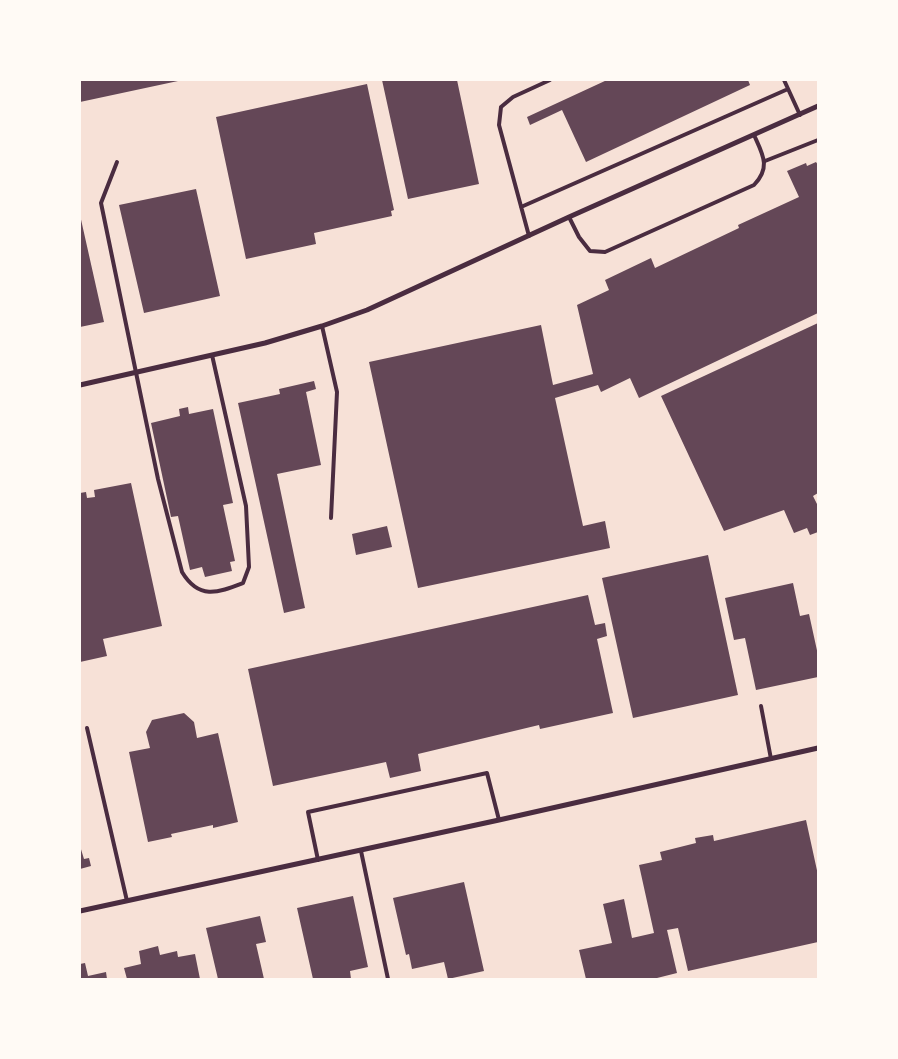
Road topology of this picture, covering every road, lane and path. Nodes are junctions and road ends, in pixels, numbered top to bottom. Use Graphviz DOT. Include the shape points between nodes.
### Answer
graph roads {
  1 [pos="550,80"];
  2 [pos="784,80"];
  3 [pos="788,89"];
  4 [pos="818,106"];
  5 [pos="800,115"];
  6 [pos="754,135"];
  7 [pos="818,140"];
  8 [pos="765,161"];
  9 [pos="117,162"];
  10 [pos="521,207"];
  11 [pos="569,217"];
  12 [pos="529,236"];
  13 [pos="322,326"];
  14 [pos="212,355"];
  15 [pos="136,372"];
  16 [pos="80,384"];
  17 [pos="331,518"];
  18 [pos="761,706"];
  19 [pos="87,728"];
  20 [pos="818,748"];
  21 [pos="771,759"];
  22 [pos="499,820"];
  23 [pos="361,850"];
  24 [pos="318,860"];
  25 [pos="127,901"];
  26 [pos="80,911"];
  27 [pos="388,979"];
  1 -- 10 [label="lane" via="513,97 501,107 499,125"];
  2 -- 3 [label="lane"];
  3 -- 5 [label="lane"];
  3 -- 10 [label="lane"];
  4 -- 5 [label="street"];
  5 -- 6 [label="street"];
  6 -- 8 [label="lane"];
  6 -- 11 [label="street"];
  7 -- 8 [label="lane"];
  8 -- 11 [label="lane" via="761,178 754,185 605,252 590,252"];
  9 -- 15 [label="lane" via="101,203"];
  10 -- 12 [label="lane"];
  11 -- 12 [label="street"];
  12 -- 13 [label="street" via="375,306"];
  13 -- 14 [label="street"];
  13 -- 17 [label="lane" via="337,392"];
  14 -- 15 [label="street"];
  14 -- 15 [label="lane" via="246,506 249,568 243,583 223,591 202,591 189,584 182,572 158,479"];
  15 -- 16 [label="street"];
  18 -- 21 [label="lane"];
  19 -- 25 [label="lane"];
  20 -- 21 [label="street"];
  21 -- 22 [label="street"];
  22 -- 23 [label="street"];
  22 -- 24 [label="lane" via="487,773 308,812"];
  23 -- 24 [label="street"];
  23 -- 27 [label="lane"];
  24 -- 25 [label="street"];
  25 -- 26 [label="street"];
}
